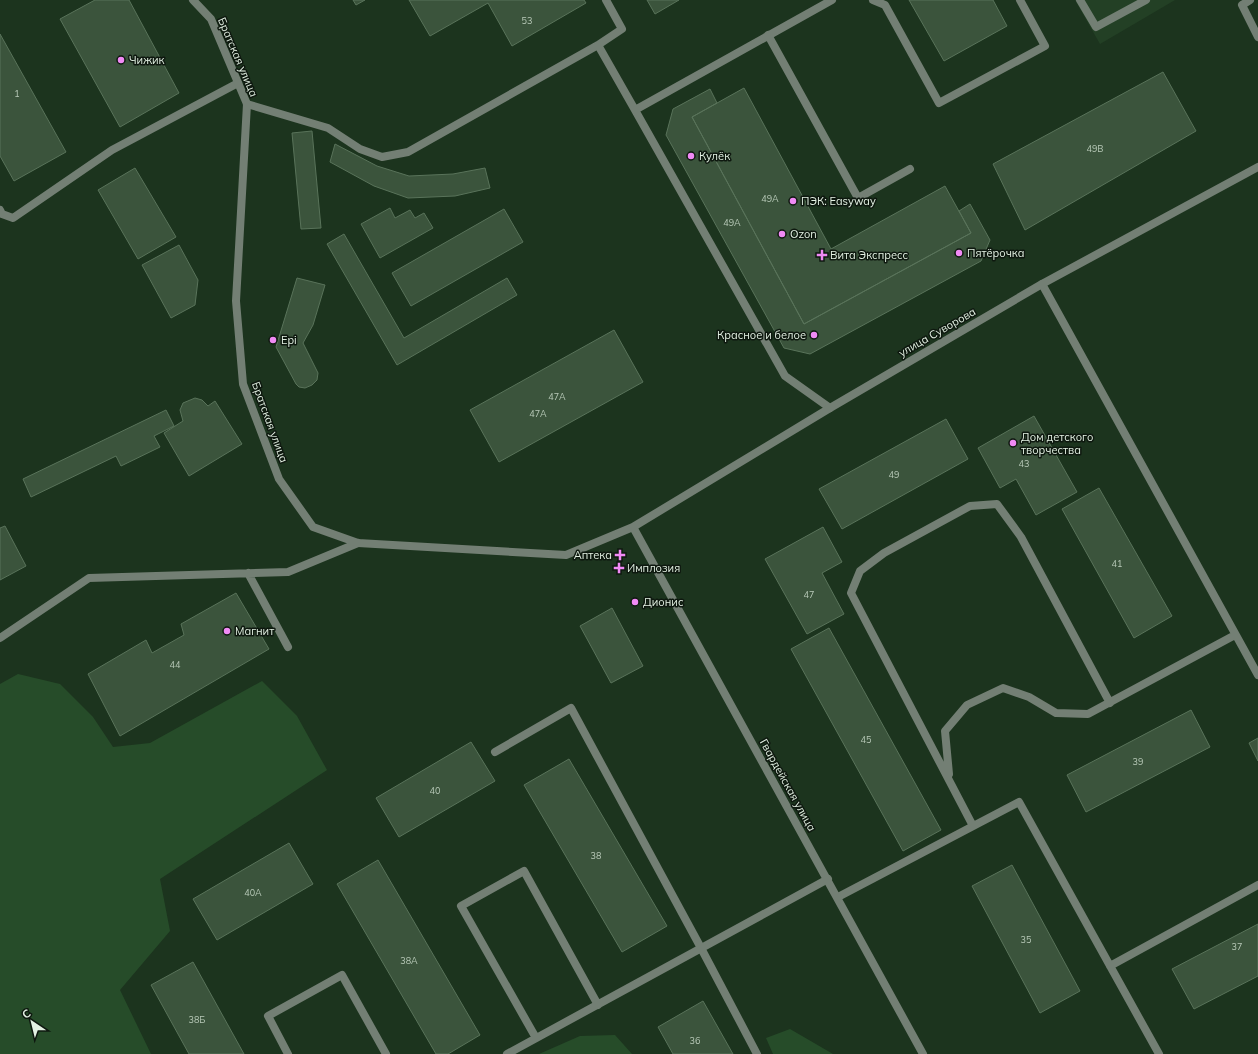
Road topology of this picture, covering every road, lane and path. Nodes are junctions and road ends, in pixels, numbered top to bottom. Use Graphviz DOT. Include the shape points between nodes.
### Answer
graph roads {
  1 [pos="193,0"];
  2 [pos="606,0"];
  3 [pos="832,0"];
  4 [pos="873,0"];
  5 [pos="1020,0"];
  6 [pos="1080,0"];
  7 [pos="1146,0"];
  8 [pos="1250,0"];
  9 [pos="768,35"];
  10 [pos="1258,37"];
  11 [pos="598,45"];
  12 [pos="238,83"];
  13 [pos="247,104"];
  14 [pos="635,110"];
  15 [pos="1258,166"];
  16 [pos="910,169"];
  17 [pos="0,210"];
  18 [pos="1042,284"];
  19 [pos="830,408"];
  20 [pos="633,527"];
  21 [pos="358,543"];
  22 [pos="248,574"];
  23 [pos="1235,635"];
  24 [pos="0,638"];
  25 [pos="288,647"];
  26 [pos="1258,675"];
  27 [pos="1110,702"];
  28 [pos="495,752"];
  29 [pos="949,778"];
  30 [pos="973,826"];
  31 [pos="828,880"];
  32 [pos="1258,885"];
  33 [pos="838,897"];
  34 [pos="702,948"];
  35 [pos="1110,966"];
  36 [pos="598,1005"];
  37 [pos="536,1038"];
  38 [pos="288,1054"];
  39 [pos="386,1054"];
  40 [pos="508,1054"];
  41 [pos="757,1054"];
  42 [pos="923,1054"];
  43 [pos="1159,1054"];
  1 -- 12 [label="street, Братская улица" via="211,19"];
  2 -- 11 [label="street" via="622,29"];
  3 -- 9 [label="street"];
  4 -- 5 [label="street" via="885,5 939,103 1045,46"];
  6 -- 7 [label="street" via="1096,27"];
  8 -- 10 [label="street" via="1242,5"];
  9 -- 14 [label="street"];
  9 -- 16 [label="street" via="858,198"];
  11 -- 13 [label="street" via="408,152 382,157 360,149 328,128"];
  11 -- 14 [label="street"];
  12 -- 13 [label="street, Братская улица"];
  12 -- 17 [label="street" via="112,150 14,218 2,214"];
  13 -- 21 [label="street, Братская улица" via="236,301 243,384 279,479 313,527"];
  14 -- 19 [label="street" via="785,376"];
  15 -- 18 [label="street, улица Суворова"];
  18 -- 19 [label="street, улица Суворова"];
  18 -- 23 [label="street"];
  19 -- 20 [label="street, улица Суворова"];
  20 -- 21 [label="street, Братская улица" via="566,555"];
  20 -- 31 [label="street, Гвардейская улица"];
  21 -- 22 [label="street" via="288,572"];
  22 -- 24 [label="street" via="89,578"];
  22 -- 25 [label="street"];
  23 -- 26 [label="street"];
  23 -- 27 [label="street"];
  27 -- 29 [label="street" via="1088,714 1056,713 1030,697 1002,688 968,705 946,731"];
  27 -- 29 [label="street" via="1021,536 997,504 970,506 884,553 860,571 851,593"];
  28 -- 34 [label="street" via="570,708"];
  29 -- 30 [label="street"];
  30 -- 33 [label="street"];
  30 -- 35 [label="street" via="1019,802"];
  31 -- 33 [label="street, Гвардейская улица"];
  31 -- 34 [label="street"];
  32 -- 35 [label="street"];
  33 -- 42 [label="street, Гвардейская улица"];
  34 -- 36 [label="street"];
  34 -- 41 [label="street"];
  35 -- 43 [label="street"];
  36 -- 37 [label="street"];
  36 -- 37 [label="street" via="524,871 461,906"];
  37 -- 40 [label="street"];
  38 -- 39 [label="street" via="268,1016 342,975"];
}
